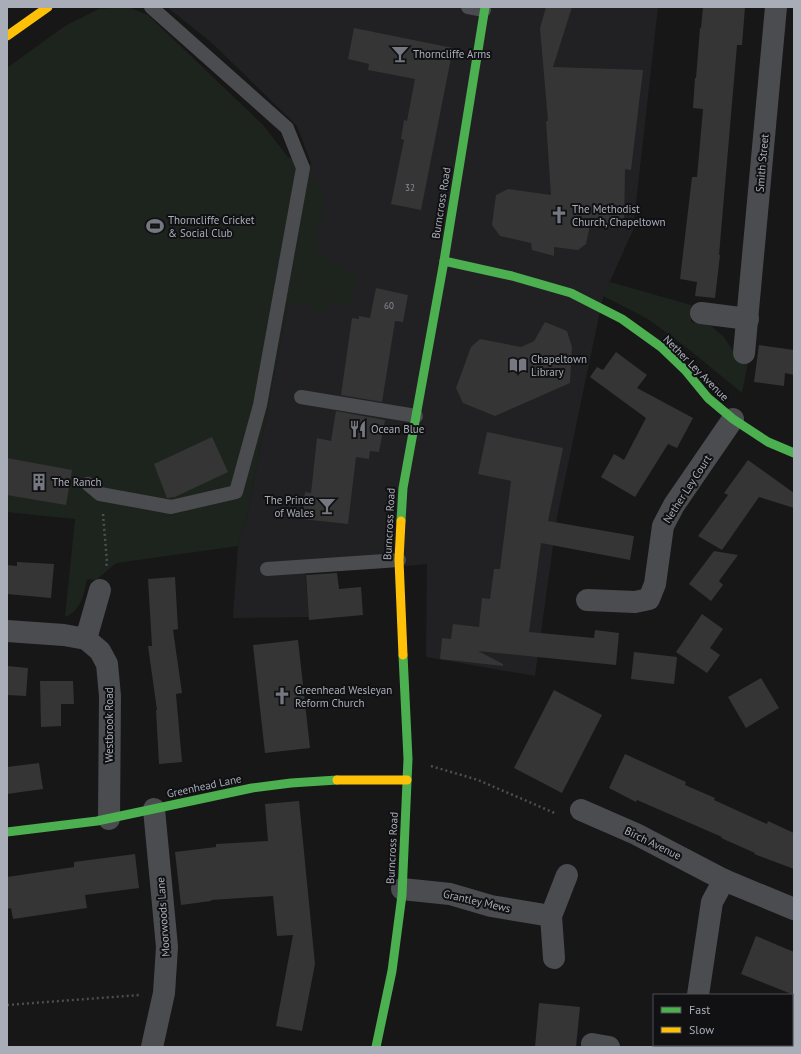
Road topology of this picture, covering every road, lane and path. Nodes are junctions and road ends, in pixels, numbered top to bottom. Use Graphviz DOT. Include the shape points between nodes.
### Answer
graph roads {
  1 [pos="48,7"];
  2 [pos="151,7"];
  3 [pos="468,7"];
  4 [pos="776,7"];
  5 [pos="484,8"];
  6 [pos="7,36"];
  7 [pos="444,261"];
  8 [pos="701,314"];
  9 [pos="748,319"];
  10 [pos="744,353"];
  11 [pos="301,397"];
  12 [pos="416,416"];
  13 [pos="733,419"];
  14 [pos="794,453"];
  15 [pos="88,484"];
  16 [pos="100,494"];
  17 [pos="399,560"];
  18 [pos="267,570"];
  19 [pos="100,590"];
  20 [pos="587,600"];
  21 [pos="7,631"];
  22 [pos="86,639"];
  23 [pos="408,759"];
  24 [pos="407,780"];
  25 [pos="154,809"];
  26 [pos="572,813"];
  27 [pos="109,819"];
  28 [pos="7,832"];
  29 [pos="567,874"];
  30 [pos="724,880"];
  31 [pos="402,889"];
  32 [pos="794,909"];
  33 [pos="551,916"];
  34 [pos="554,958"];
  35 [pos="164,993"];
  36 [pos="698,994"];
  37 [pos="7,1005"];
  38 [pos="152,1047"];
  39 [pos="376,1047"];
  1 -- 6 [label="main road"];
  2 -- 16 [label="lane" via="287,128 303,168 260,405 236,492 171,507"];
  3 -- 5 [label="lane"];
  4 -- 9 [label="street, Smith Street"];
  5 -- 7 [label="main road, Burncross Road"];
  7 -- 12 [label="main road, Burncross Road"];
  7 -- 13 [label="main road, Nether Ley Avenue" via="512,276 571,293 622,319 661,347 685,370 708,398"];
  8 -- 9 [label="street"];
  9 -- 10 [label="street, Smith Street"];
  11 -- 12 [label="lane"];
  12 -- 17 [label="main road, Burncross Road" via="403,488"];
  13 -- 14 [label="main road, Nether Ley Avenue" via="768,442"];
  13 -- 20 [label="street, Nether Ley Court" via="674,505 663,526 655,584 648,599 635,602"];
  15 -- 16 [label="lane"];
  16 -- 19 [label="path" via="105,522 107,562"];
  17 -- 18 [label="lane"];
  17 -- 23 [label="main road, Burncross Road"];
  19 -- 22 [label="street"];
  21 -- 22 [label="street"];
  22 -- 27 [label="street, Westbrook Road" via="100,651 107,664 110,696"];
  23 -- 24 [label="main road, Burncross Road"];
  23 -- 26 [label="path"];
  24 -- 25 [label="main road, Greenhead Lane" via="369,778 302,782 252,788"];
  24 -- 31 [label="main road, Burncross Road"];
  25 -- 27 [label="main road, Greenhead Lane"];
  25 -- 35 [label="street, Moorwoods Lane" via="167,947"];
  26 -- 30 [label="street, Birch Avenue" via="636,834"];
  27 -- 28 [label="main road, Greenhead Lane"];
  29 -- 33 [label="street"];
  30 -- 32 [label="street, Birch Avenue"];
  30 -- 36 [label="street" via="712,902"];
  31 -- 33 [label="street, Grantley Mews" via="450,894 491,906"];
  31 -- 39 [label="main road, Burncross Road" via="392,971"];
  33 -- 34 [label="street"];
  35 -- 37 [label="path"];
  35 -- 38 [label="street, Moorwoods Lane"];
}
